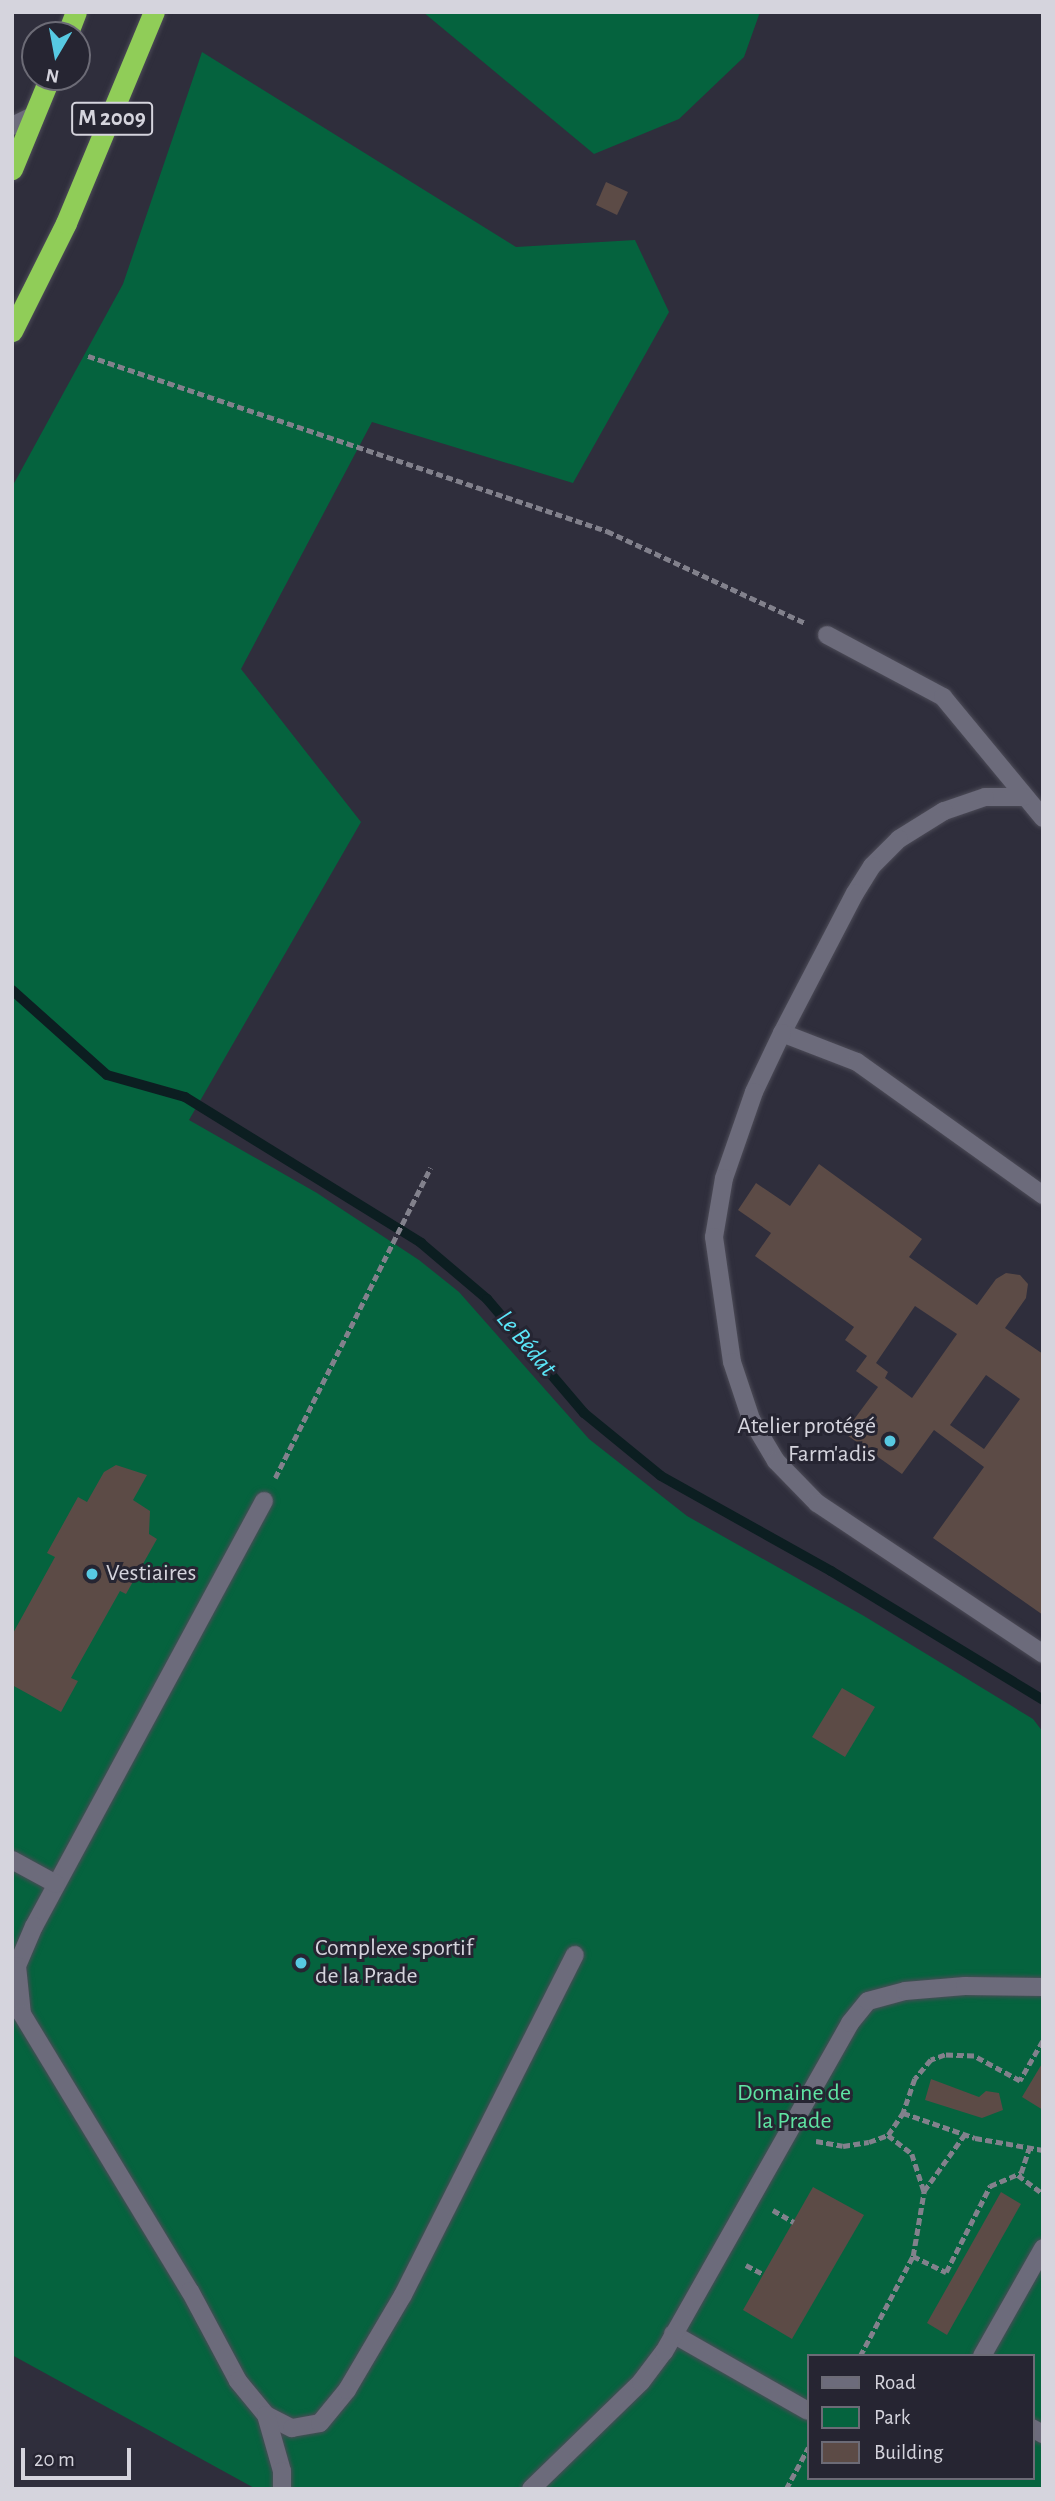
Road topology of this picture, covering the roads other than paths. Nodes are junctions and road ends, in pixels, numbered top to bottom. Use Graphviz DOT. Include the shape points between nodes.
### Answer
graph roads {
  1 [pos="154,12"];
  2 [pos="44,91"];
  3 [pos="35,115"];
  4 [pos="12,126"];
  5 [pos="12,169"];
  6 [pos="12,331"];
  7 [pos="827,635"];
  8 [pos="1023,797"];
  9 [pos="1043,818"];
  10 [pos="782,1033"];
  11 [pos="1043,1195"];
  12 [pos="264,1501"];
  13 [pos="1043,1654"];
  14 [pos="12,1860"];
  15 [pos="56,1884"];
  16 [pos="575,1955"];
  17 [pos="1043,1987"];
  18 [pos="1043,2248"];
  19 [pos="673,2334"];
  20 [pos="983,2354"];
  21 [pos="806,2409"];
  22 [pos="267,2415"];
  23 [pos="282,2489"];
  24 [pos="531,2489"];
  1 -- 6 [label="highway, M 2009" via="66,223"];
  2 -- 3 [label="highway, M 2009"];
  3 -- 4 [label="street"];
  3 -- 5 [label="highway, M 2009"];
  7 -- 8 [label="street" via="943,697"];
  8 -- 9 [label="street"];
  8 -- 10 [label="street" via="985,797 944,811 899,839 872,866 855,893"];
  10 -- 11 [label="street" via="857,1062"];
  10 -- 13 [label="street" via="754,1092 724,1178 714,1237 732,1362 751,1419 776,1461 817,1503"];
  12 -- 15 [label="street"];
  14 -- 15 [label="street"];
  15 -- 22 [label="street" via="17,1966 22,2014 190,2291 238,2381"];
  16 -- 22 [label="street" via="403,2295 347,2390 320,2423 292,2428"];
  17 -- 19 [label="street" via="965,1986 905,1991 868,2001 850,2023"];
  18 -- 20 [label="street"];
  19 -- 21 [label="street"];
  19 -- 24 [label="street" via="641,2382"];
  22 -- 23 [label="street" via="282,2471"];
}
